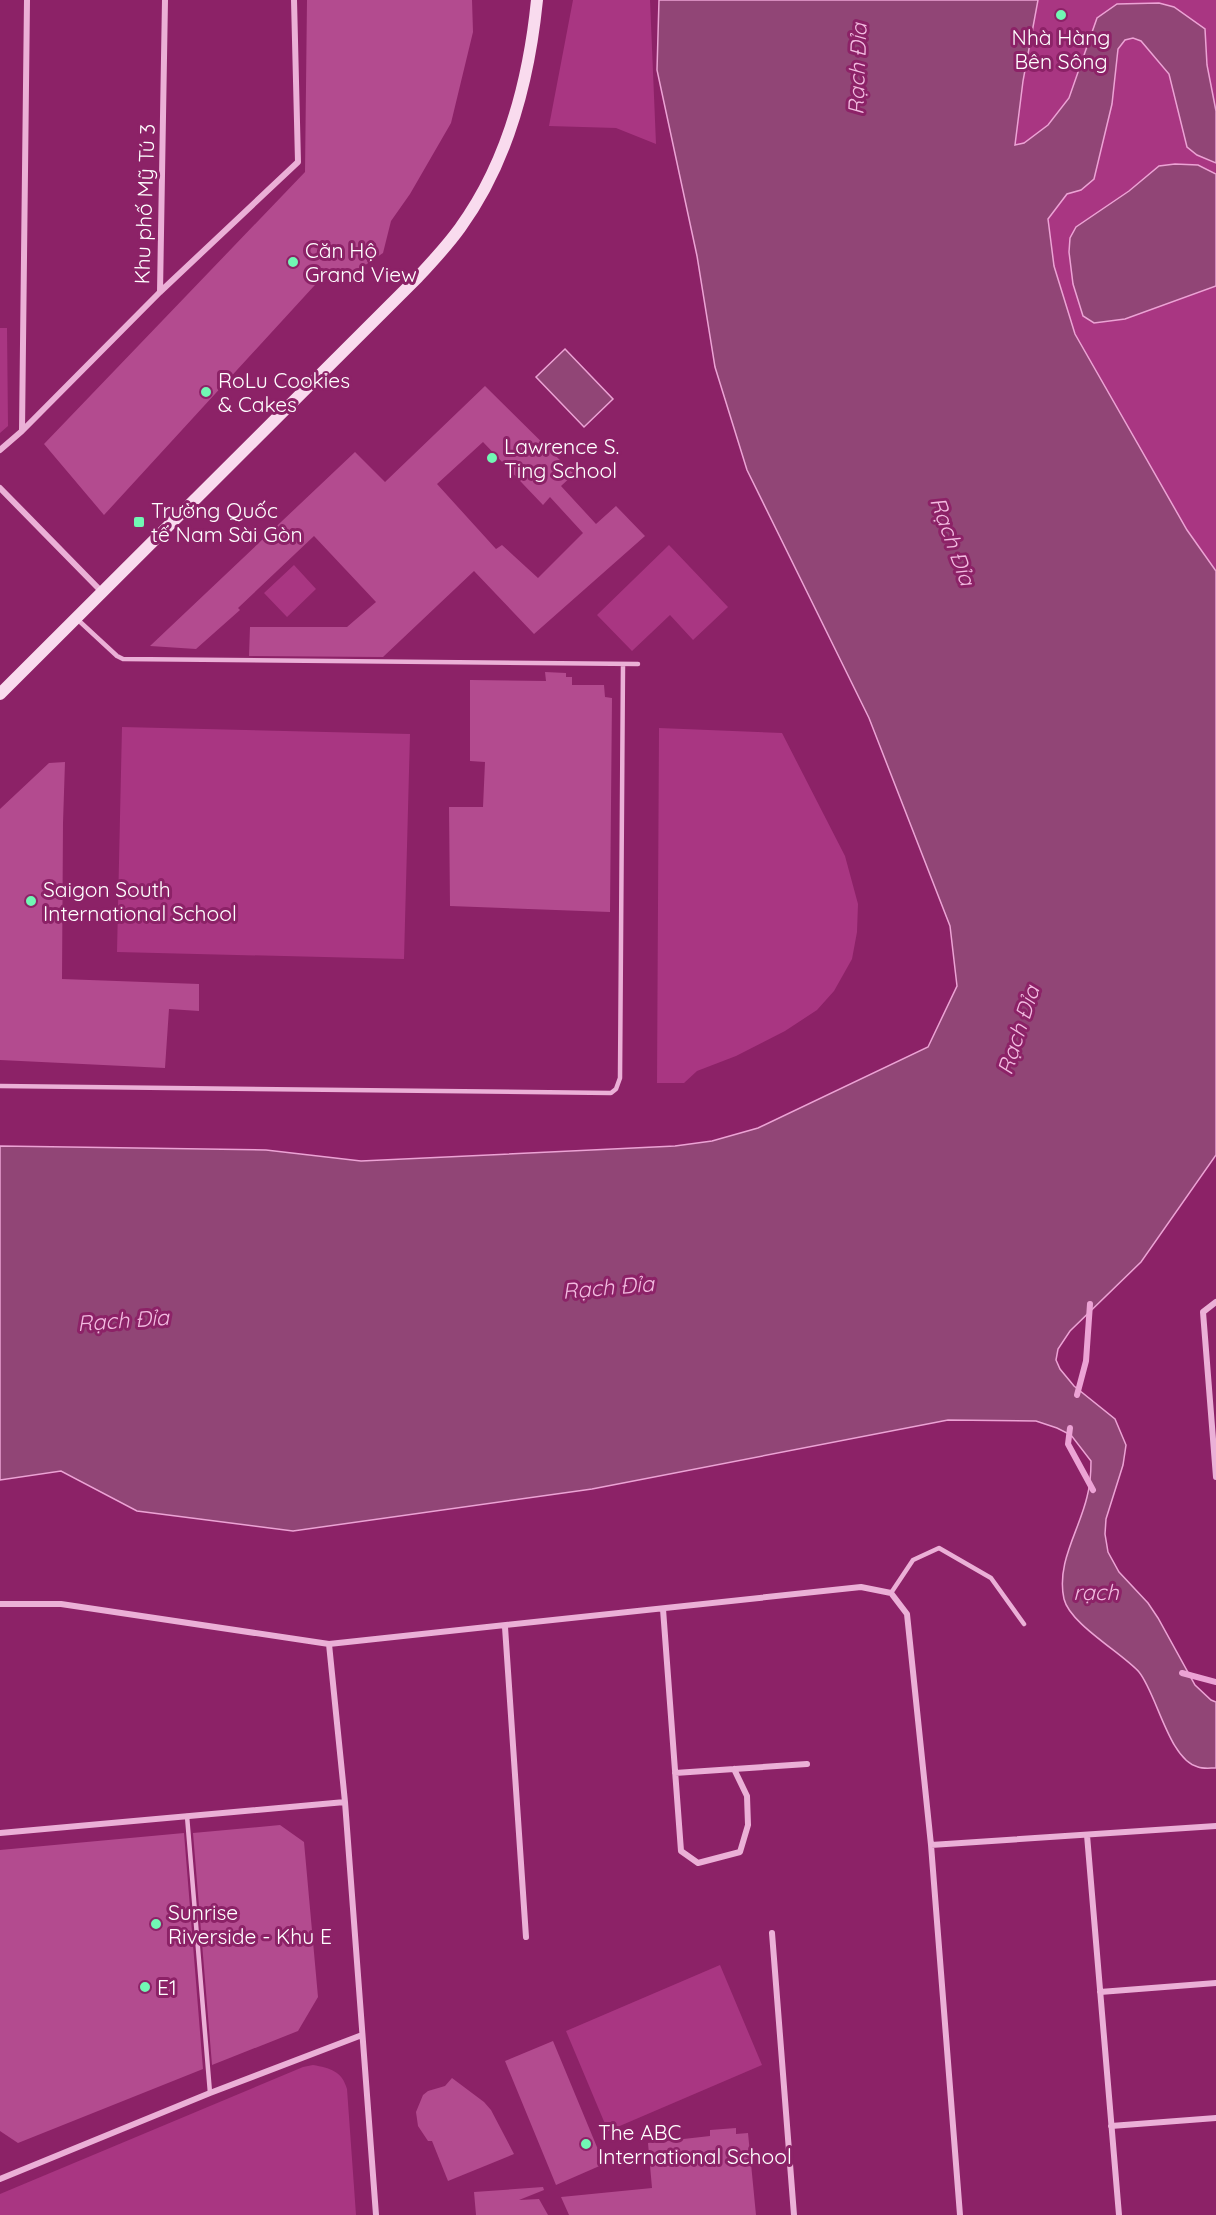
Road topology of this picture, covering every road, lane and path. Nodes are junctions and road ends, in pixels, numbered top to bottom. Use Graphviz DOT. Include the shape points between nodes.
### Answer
graph roads {
  1 [pos="27,0"];
  2 [pos="165,0"];
  3 [pos="294,0"];
  4 [pos="537,0"];
  5 [pos="160,292"];
  6 [pos="22,431"];
  7 [pos="0,450"];
  8 [pos="0,488"];
  9 [pos="102,592"];
  10 [pos="76,618"];
  11 [pos="623,664"];
  12 [pos="638,664"];
  13 [pos="0,694"];
  14 [pos="0,1086"];
  15 [pos="1216,1302"];
  16 [pos="1216,1476"];
  17 [pos="891,1593"];
  18 [pos="0,1604"];
  19 [pos="663,1609"];
  20 [pos="1024,1624"];
  21 [pos="505,1627"];
  22 [pos="329,1644"];
  23 [pos="807,1764"];
  24 [pos="734,1769"];
  25 [pos="675,1773"];
  26 [pos="345,1802"];
  27 [pos="187,1816"];
  28 [pos="1216,1826"];
  29 [pos="0,1833"];
  30 [pos="1087,1835"];
  31 [pos="931,1845"];
  32 [pos="772,1933"];
  33 [pos="526,1937"];
  34 [pos="1216,1983"];
  35 [pos="1100,1992"];
  36 [pos="362,2035"];
  37 [pos="210,2093"];
  38 [pos="1216,2118"];
  39 [pos="1112,2126"];
  40 [pos="0,2179"];
  41 [pos="376,2215"];
  42 [pos="794,2215"];
  43 [pos="960,2215"];
  44 [pos="1119,2215"];
  1 -- 6 [label="street"];
  2 -- 5 [label="street, Khu phố Mỹ Tú 3"];
  3 -- 5 [label="street" via="298,162"];
  4 -- 9 [label="main road" via="530,62 517,112 491,174 461,227 418,277"];
  5 -- 6 [label="street, Khu phố Mỹ Tú 3"];
  6 -- 7 [label="street, Khu phố Mỹ Tú 3"];
  8 -- 9 [label="street"];
  9 -- 10 [label="main road"];
  10 -- 11 [label="lane" via="123,659"];
  10 -- 13 [label="main road"];
  11 -- 12 [label="lane"];
  11 -- 14 [label="lane" via="620,1078 611,1093"];
  15 -- 16 [label="street" via="1203,1312"];
  17 -- 19 [label="street" via="861,1587"];
  17 -- 20 [label="lane" via="913,1560 939,1548 991,1578"];
  17 -- 31 [label="street" via="908,1614"];
  18 -- 22 [label="street" via="61,1604"];
  19 -- 21 [label="street"];
  19 -- 25 [label="street"];
  21 -- 22 [label="street"];
  21 -- 33 [label="street"];
  22 -- 26 [label="street"];
  23 -- 24 [label="street"];
  24 -- 25 [label="street"];
  24 -- 25 [label="street" via="747,1796 748,1825 740,1852 698,1863 681,1851"];
  26 -- 27 [label="street"];
  26 -- 36 [label="street"];
  27 -- 29 [label="street"];
  27 -- 37 [label="lane"];
  28 -- 30 [label="street"];
  30 -- 31 [label="street"];
  30 -- 35 [label="street"];
  31 -- 43 [label="street"];
  32 -- 42 [label="street"];
  34 -- 35 [label="street"];
  35 -- 39 [label="street"];
  36 -- 37 [label="street"];
  36 -- 41 [label="street"];
  37 -- 40 [label="street"];
  38 -- 39 [label="street"];
  39 -- 44 [label="street"];
}
